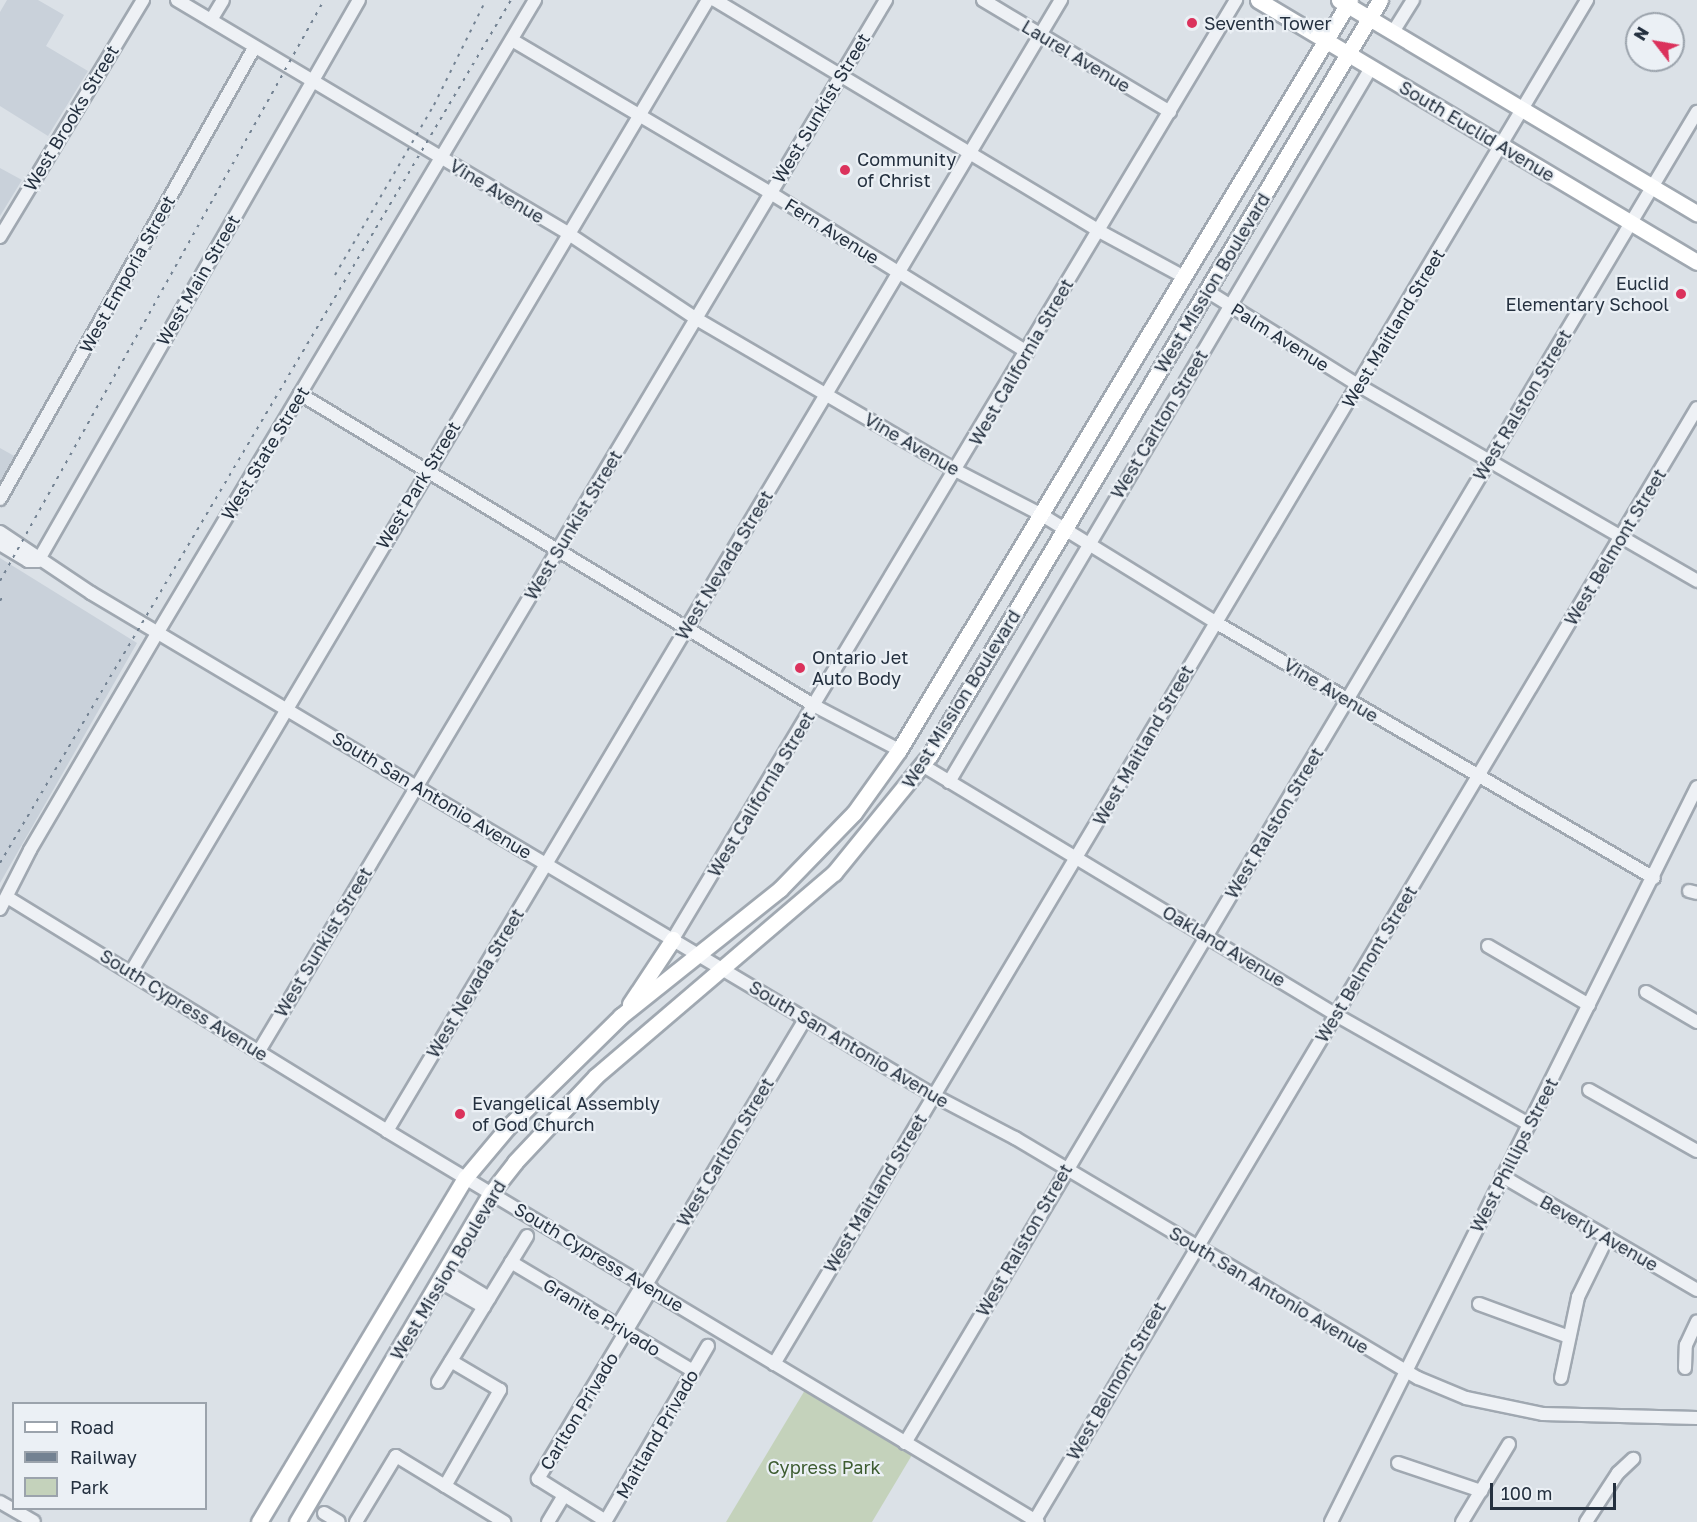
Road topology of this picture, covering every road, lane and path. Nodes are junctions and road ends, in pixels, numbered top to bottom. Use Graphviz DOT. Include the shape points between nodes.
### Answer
graph roads {
  1 [pos="143,0"];
  2 [pos="177,0"];
  3 [pos="223,0"];
  4 [pos="359,0"];
  5 [pos="536,0"];
  6 [pos="708,0"];
  7 [pos="715,0"];
  8 [pos="886,0"];
  9 [pos="983,0"];
  10 [pos="1060,0"];
  11 [pos="1236,0"];
  12 [pos="1257,0"];
  13 [pos="1380,0"];
  14 [pos="1413,0"];
  15 [pos="1587,0"];
  16 [pos="1346,2"];
  17 [pos="1370,18"];
  18 [pos="211,20"];
  19 [pos="1393,32"];
  20 [pos="1041,34"];
  21 [pos="512,40"];
  22 [pos="1326,40"];
  23 [pos="254,48"];
  24 [pos="1349,54"];
  25 [pos="1371,68"];
  26 [pos="841,75"];
  27 [pos="311,82"];
  28 [pos="1523,110"];
  29 [pos="1697,111"];
  30 [pos="1170,112"];
  31 [pos="639,117"];
  32 [pos="1502,145"];
  33 [pos="969,151"];
  34 [pos="440,157"];
  35 [pos="1653,187"];
  36 [pos="769,192"];
  37 [pos="1697,213"];
  38 [pos="1632,222"];
  39 [pos="1099,231"];
  40 [pos="568,234"];
  41 [pos="0,237"];
  42 [pos="1697,262"];
  43 [pos="900,273"];
  44 [pos="1184,277"];
  45 [pos="1207,291"];
  46 [pos="1229,306"];
  47 [pos="695,318"];
  48 [pos="1027,352"];
  49 [pos="1358,385"];
  50 [pos="300,394"];
  51 [pos="827,394"];
  52 [pos="1697,408"];
  53 [pos="1489,461"];
  54 [pos="428,471"];
  55 [pos="957,471"];
  56 [pos="0,499"];
  57 [pos="1042,515"];
  58 [pos="1065,531"];
  59 [pos="0,532"];
  60 [pos="1621,537"];
  61 [pos="0,544"];
  62 [pos="1087,546"];
  63 [pos="558,551"];
  64 [pos="38,561"];
  65 [pos="1697,581"];
  66 [pos="1215,622"];
  67 [pos="686,628"];
  68 [pos="158,632"];
  69 [pos="1348,700"];
  70 [pos="815,706"];
  71 [pos="286,707"];
  72 [pos="899,750"];
  73 [pos="922,765"];
  74 [pos="1477,778"];
  75 [pos="949,782"];
  76 [pos="417,784"];
  77 [pos="1697,787"];
  78 [pos="1077,859"];
  79 [pos="546,863"];
  80 [pos="1654,878"];
  81 [pos="7,897"];
  82 [pos="0,909"];
  83 [pos="1207,935"];
  84 [pos="673,939"];
  85 [pos="1488,946"];
  86 [pos="699,954"];
  87 [pos="725,970"];
  88 [pos="131,972"];
  89 [pos="1646,992"];
  90 [pos="1589,1005"];
  91 [pos="1336,1015"];
  92 [pos="621,1016"];
  93 [pos="805,1019"];
  94 [pos="1697,1022"];
  95 [pos="259,1051"];
  96 [pos="1589,1090"];
  97 [pos="933,1095"];
  98 [pos="1529,1124"];
  99 [pos="387,1131"];
  100 [pos="1697,1151"];
  101 [pos="1066,1169"];
  102 [pos="1502,1176"];
  103 [pos="465,1178"];
  104 [pos="492,1193"];
  105 [pos="527,1236"];
  106 [pos="1607,1238"];
  107 [pos="1196,1246"];
  108 [pos="510,1262"];
  109 [pos="442,1276"];
  110 [pos="647,1286"];
  111 [pos="1697,1290"];
  112 [pos="487,1302"];
  113 [pos="1479,1304"];
  114 [pos="1697,1321"];
  115 [pos="622,1329"];
  116 [pos="1569,1337"];
  117 [pos="708,1346"];
  118 [pos="451,1361"];
  119 [pos="774,1364"];
  120 [pos="1685,1368"];
  121 [pos="1405,1370"];
  122 [pos="693,1371"];
  123 [pos="1561,1378"];
  124 [pos="438,1382"];
  125 [pos="1697,1418"];
  126 [pos="905,1443"];
  127 [pos="1509,1444"];
  128 [pos="1633,1460"];
  129 [pos="1398,1463"];
  130 [pos="445,1486"];
  131 [pos="1480,1491"];
  132 [pos="564,1495"];
  133 [pos="14,1510"];
  134 [pos="324,1513"];
  135 [pos="606,1521"];
  136 [pos="1036,1521"];
  137 [pos="34,1522"];
  138 [pos="259,1522"];
  139 [pos="297,1522"];
  140 [pos="339,1522"];
  141 [pos="356,1522"];
  142 [pos="504,1522"];
  143 [pos="548,1522"];
  144 [pos="1330,1522"];
  145 [pos="1462,1522"];
  146 [pos="1586,1522"];
  1 -- 41 [label="street, West Brooks Street"];
  2 -- 18 [label="street, Vine Avenue"];
  3 -- 18 [label="street"];
  4 -- 27 [label="street, West Main Street"];
  5 -- 21 [label="street, West State Street"];
  6 -- 31 [label="street, West Park Street"];
  7 -- 26 [label="street"];
  8 -- 26 [label="street, West Sunkist Street"];
  9 -- 20 [label="street, Laurel Avenue"];
  10 -- 20 [label="street, West Nevada Street"];
  11 -- 30 [label="street, West California Street"];
  12 -- 22 [label="main road, South Euclid Avenue"];
  13 -- 17 [label="main road, West Mission Boulevard"];
  14 -- 19 [label="street"];
  15 -- 28 [label="street, West Maitland Street"];
  16 -- 17 [label="main road"];
  16 -- 22 [label="main road, West Mission Boulevard"];
  17 -- 19 [label="main road"];
  17 -- 24 [label="main road, West Mission Boulevard"];
  18 -- 23 [label="street, Vine Avenue"];
  19 -- 28 [label="main road"];
  20 -- 30 [label="street, Laurel Avenue"];
  20 -- 33 [label="street, West Nevada Street"];
  21 -- 31 [label="street, Fern Avenue"];
  21 -- 34 [label="street, West State Street"];
  22 -- 24 [label="main road, South Euclid Avenue"];
  22 -- 44 [label="main road, West Mission Boulevard"];
  23 -- 27 [label="street, Vine Avenue"];
  23 -- 56 [label="street, West Emporia Street"];
  24 -- 25 [label="main road, South Euclid Avenue"];
  24 -- 45 [label="main road, West Mission Boulevard"];
  25 -- 32 [label="main road, South Euclid Avenue"];
  25 -- 46 [label="street, West Carlton Street"];
  26 -- 33 [label="street"];
  26 -- 36 [label="street, West Sunkist Street"];
  27 -- 34 [label="street, Vine Avenue"];
  27 -- 64 [label="street, West Main Street"];
  28 -- 32 [label="street, West Maitland Street"];
  28 -- 35 [label="main road"];
  29 -- 35 [label="street, West Ralston Street"];
  30 -- 39 [label="street, West California Street"];
  31 -- 36 [label="street, Fern Avenue"];
  31 -- 40 [label="street, West Park Street"];
  32 -- 38 [label="main road, South Euclid Avenue"];
  32 -- 49 [label="street, West Maitland Street"];
  33 -- 39 [label="street"];
  33 -- 43 [label="street, West Nevada Street"];
  34 -- 40 [label="street, Vine Avenue"];
  34 -- 50 [label="street, West State Street"];
  35 -- 37 [label="main road"];
  35 -- 38 [label="street, West Ralston Street"];
  36 -- 43 [label="street, Fern Avenue"];
  36 -- 47 [label="street, West Sunkist Street"];
  38 -- 42 [label="main road, South Euclid Avenue"];
  38 -- 53 [label="street, West Ralston Street"];
  39 -- 44 [label="street"];
  39 -- 48 [label="street, West California Street"];
  40 -- 47 [label="street, Vine Avenue"];
  40 -- 54 [label="street, West Park Street"];
  43 -- 48 [label="street, Fern Avenue"];
  43 -- 51 [label="street, West Nevada Street"];
  44 -- 57 [label="main road, West Mission Boulevard"];
  45 -- 46 [label="street, Palm Avenue"];
  45 -- 58 [label="main road, West Mission Boulevard"];
  46 -- 49 [label="street, Palm Avenue"];
  46 -- 62 [label="street, West Carlton Street"];
  47 -- 51 [label="street, Vine Avenue"];
  47 -- 63 [label="street, West Sunkist Street"];
  48 -- 55 [label="street, West California Street"];
  49 -- 53 [label="street, Palm Avenue"];
  49 -- 66 [label="street, West Maitland Street"];
  50 -- 54 [label="street"];
  50 -- 68 [label="street, West State Street"];
  51 -- 55 [label="street, Vine Avenue"];
  51 -- 67 [label="street, West Nevada Street"];
  52 -- 60 [label="street, West Belmont Street"];
  53 -- 60 [label="street, Palm Avenue"];
  53 -- 69 [label="street, West Ralston Street"];
  54 -- 63 [label="street"];
  54 -- 71 [label="street, West Park Street"];
  55 -- 57 [label="street, Vine Avenue"];
  55 -- 70 [label="street, West California Street"];
  57 -- 58 [label="street, Vine Avenue"];
  57 -- 72 [label="main road, West Mission Boulevard"];
  58 -- 62 [label="street, Vine Avenue"];
  58 -- 73 [label="main road, West Mission Boulevard"];
  59 -- 64 [label="street, South San Antonio Avenue" via="32,551"];
  60 -- 65 [label="street, Palm Avenue"];
  60 -- 74 [label="street, West Belmont Street"];
  61 -- 64 [label="street, South San Antonio Avenue" via="28,561"];
  62 -- 66 [label="street, Vine Avenue"];
  62 -- 75 [label="street, West Carlton Street"];
  63 -- 67 [label="street"];
  63 -- 76 [label="street, West Sunkist Street"];
  64 -- 68 [label="street, South San Antonio Avenue"];
  66 -- 69 [label="street, Vine Avenue"];
  66 -- 78 [label="street, West Maitland Street"];
  67 -- 70 [label="street"];
  67 -- 79 [label="street, West Nevada Street"];
  68 -- 71 [label="street, South San Antonio Avenue"];
  68 -- 81 [label="street, West State Street" via="30,850"];
  69 -- 74 [label="street, Vine Avenue"];
  69 -- 83 [label="street, West Ralston Street"];
  70 -- 72 [label="street"];
  70 -- 84 [label="street, West California Street"];
  71 -- 76 [label="street, South San Antonio Avenue"];
  71 -- 88 [label="street, West Park Street"];
  72 -- 86 [label="main road, West Mission Boulevard" via="854,813 780,889"];
  73 -- 75 [label="street, Oakland Avenue"];
  73 -- 87 [label="main road, West Mission Boulevard" via="834,873"];
  74 -- 80 [label="street, Vine Avenue"];
  74 -- 91 [label="street, West Belmont Street"];
  75 -- 78 [label="street, Oakland Avenue"];
  76 -- 79 [label="street, South San Antonio Avenue"];
  76 -- 95 [label="street, West Sunkist Street"];
  77 -- 80 [label="street, West Phillips Street"];
  78 -- 83 [label="street, Oakland Avenue"];
  78 -- 97 [label="street, West Maitland Street"];
  79 -- 84 [label="street, South San Antonio Avenue"];
  79 -- 99 [label="street, West Nevada Street"];
  80 -- 90 [label="street, West Phillips Street"];
  81 -- 82 [label="street, West State Street"];
  81 -- 88 [label="street, South Cypress Avenue"];
  83 -- 91 [label="street, Oakland Avenue"];
  83 -- 101 [label="street, West Ralston Street"];
  84 -- 86 [label="street, South San Antonio Avenue"];
  84 -- 92 [label="main road"];
  85 -- 90 [label="street"];
  86 -- 87 [label="street, South San Antonio Avenue"];
  86 -- 92 [label="main road, West Mission Boulevard"];
  87 -- 93 [label="street, South San Antonio Avenue"];
  87 -- 104 [label="main road, West Mission Boulevard" via="596,1076 548,1124"];
  88 -- 95 [label="street, South Cypress Avenue"];
  89 -- 94 [label="street"];
  90 -- 98 [label="street, West Phillips Street"];
  91 -- 98 [label="street, Oakland Avenue"];
  91 -- 107 [label="street, West Belmont Street"];
  92 -- 103 [label="main road, West Mission Boulevard" via="558,1074"];
  93 -- 97 [label="street, South San Antonio Avenue"];
  93 -- 110 [label="street, West Carlton Street"];
  95 -- 99 [label="street, South Cypress Avenue"];
  96 -- 100 [label="street"];
  97 -- 101 [label="street, South San Antonio Avenue"];
  97 -- 119 [label="street, West Maitland Street"];
  98 -- 102 [label="street, West Phillips Street"];
  99 -- 103 [label="street, South Cypress Avenue"];
  101 -- 107 [label="street, South San Antonio Avenue"];
  101 -- 126 [label="street, West Ralston Street"];
  102 -- 106 [label="street, Beverly Avenue"];
  102 -- 121 [label="street, West Phillips Street"];
  103 -- 104 [label="street, South Cypress Avenue"];
  103 -- 138 [label="main road, West Mission Boulevard"];
  104 -- 109 [label="main road, West Mission Boulevard"];
  104 -- 110 [label="street, South Cypress Avenue"];
  105 -- 108 [label="street"];
  106 -- 111 [label="street, Beverly Avenue"];
  106 -- 116 [label="street" via="1578,1297"];
  107 -- 121 [label="street, South San Antonio Avenue"];
  107 -- 136 [label="street, West Belmont Street"];
  108 -- 112 [label="street"];
  108 -- 115 [label="street, Granite Privado"];
  109 -- 112 [label="street"];
  109 -- 139 [label="main road, West Mission Boulevard"];
  110 -- 115 [label="street, Carlton Privado"];
  110 -- 119 [label="street, South Cypress Avenue"];
  112 -- 118 [label="street"];
  113 -- 116 [label="street"];
  114 -- 120 [label="street" via="1686,1345"];
  115 -- 122 [label="street, Granite Privado"];
  115 -- 132 [label="street, Carlton Privado" via="538,1479"];
  116 -- 123 [label="street"];
  117 -- 122 [label="street, Maitland Privado"];
  118 -- 124 [label="street"];
  118 -- 130 [label="street" via="500,1390"];
  119 -- 126 [label="street, South Cypress Avenue"];
  121 -- 125 [label="street, South San Antonio Avenue" via="1466,1398 1543,1414"];
  121 -- 144 [label="street, West Phillips Street"];
  122 -- 135 [label="street, Maitland Privado"];
  126 -- 136 [label="street, South Cypress Avenue"];
  127 -- 131 [label="street"];
  128 -- 146 [label="street" via="1618,1473"];
  129 -- 131 [label="street"];
  130 -- 141 [label="street" via="396,1456"];
  130 -- 142 [label="street"];
  131 -- 145 [label="street"];
  132 -- 135 [label="street"];
  132 -- 143 [label="street, Carlton Privado"];
  133 -- 137 [label="street"];
  134 -- 140 [label="street"];
}
